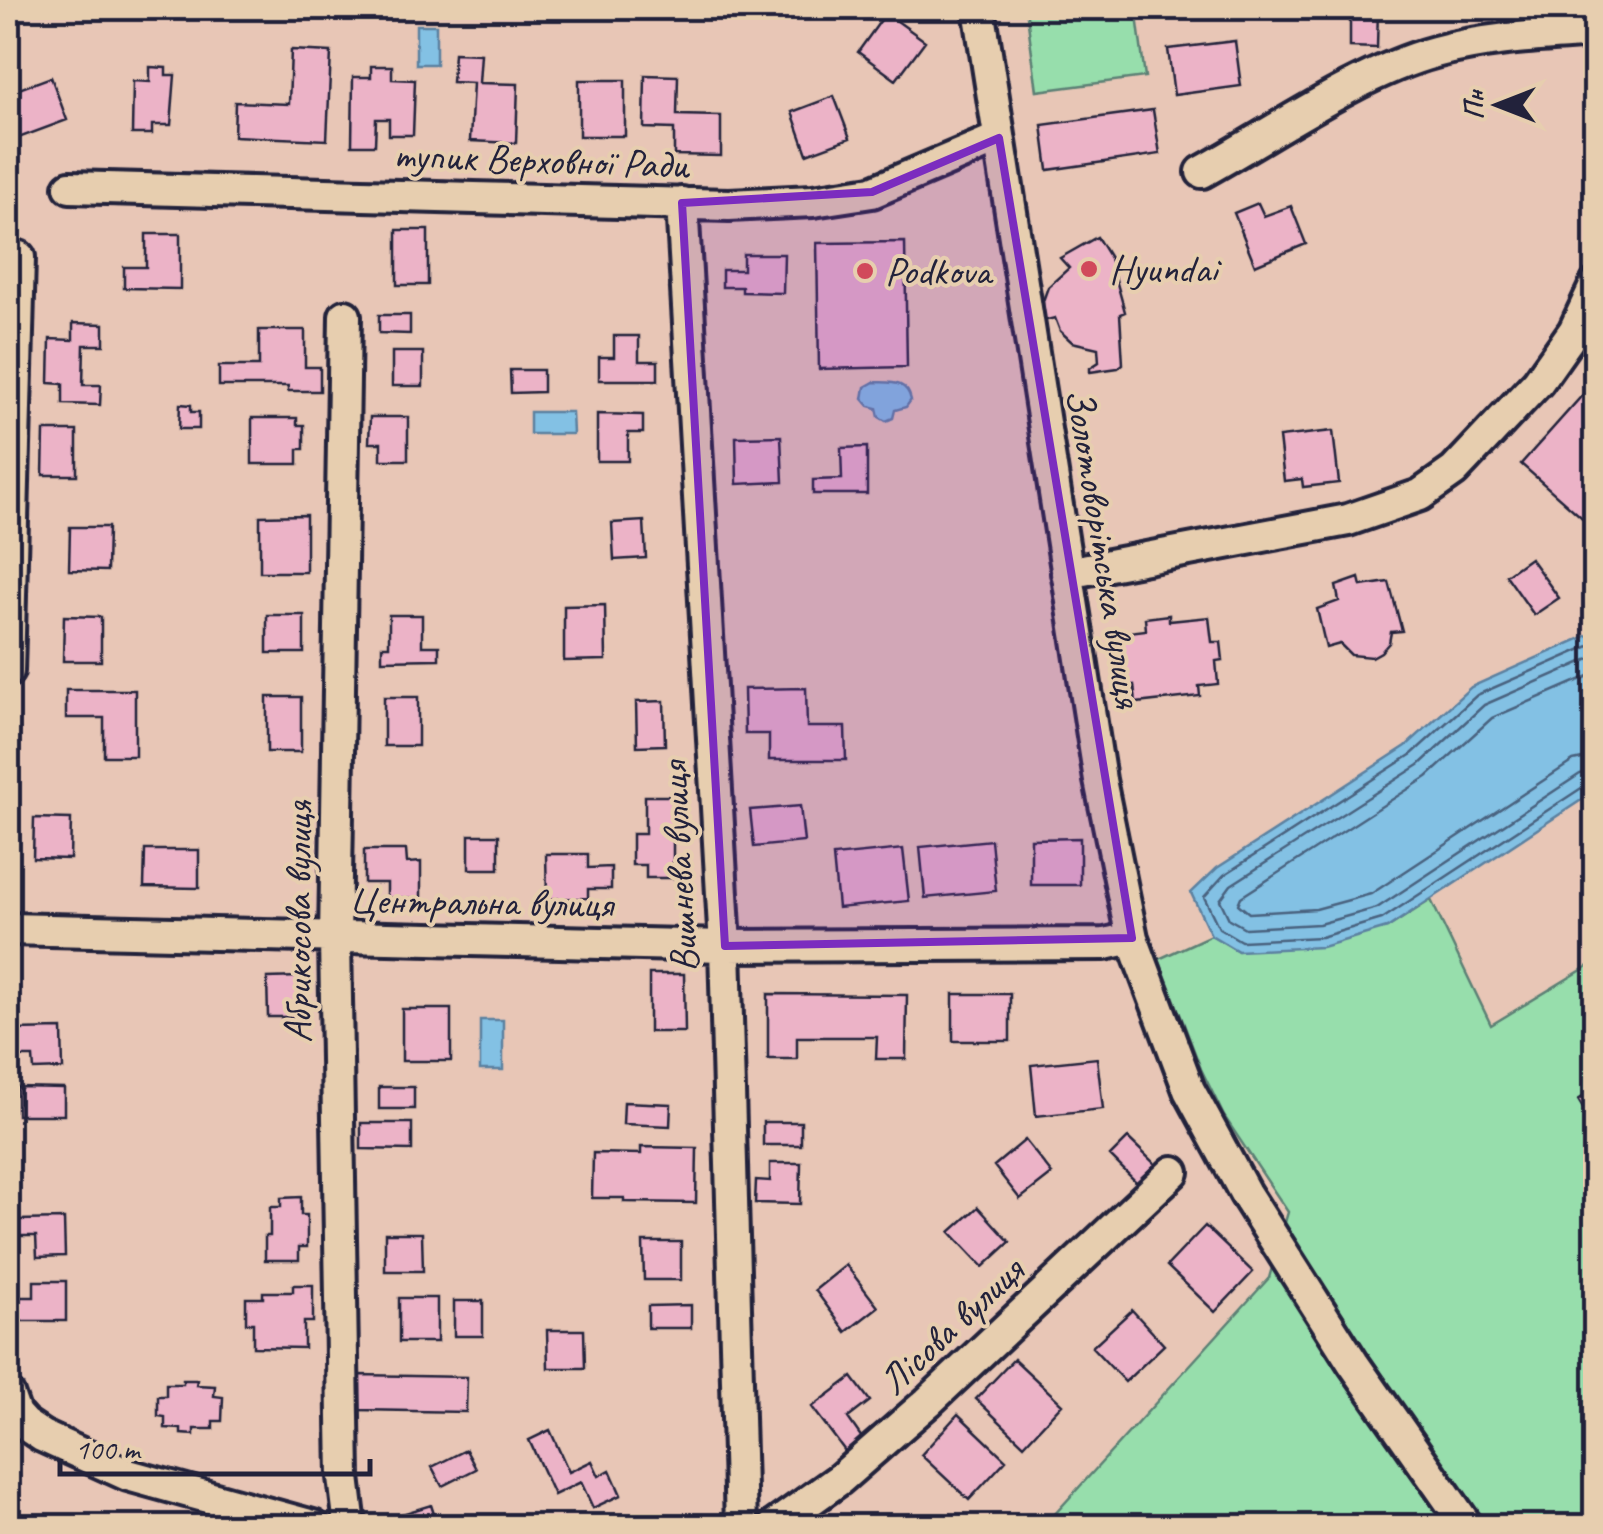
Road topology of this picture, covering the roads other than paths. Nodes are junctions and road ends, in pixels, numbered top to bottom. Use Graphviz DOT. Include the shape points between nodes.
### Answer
graph roads {
  1 [pos="979,8"];
  2 [pos="1596,32"];
  3 [pos="999,138"];
  4 [pos="1202,172"];
  5 [pos="70,187"];
  6 [pos="682,204"];
  7 [pos="20,257"];
  8 [pos="1596,284"];
  9 [pos="345,316"];
  10 [pos="1066,573"];
  11 [pos="8,671"];
  12 [pos="8,929"];
  13 [pos="1132,938"];
  14 [pos="335,939"];
  15 [pos="725,946"];
  16 [pos="1173,1172"];
  17 [pos="8,1394"];
  18 [pos="313,1526"];
  19 [pos="350,1526"];
  20 [pos="741,1526"];
  21 [pos="774,1526"];
  22 [pos="1467,1526"];
  1 -- 3 [label="street, Золотоворітська вулиця"];
  2 -- 4 [label="street" via="1492,40 1431,53 1371,77"];
  3 -- 6 [label="street, тупик Верховної Ради" via="872,192 812,202"];
  3 -- 10 [label="street, Золотоворітська вулиця"];
  5 -- 6 [label="street, тупик Верховної Ради"];
  6 -- 15 [label="street, Вишнева вулиця"];
  7 -- 11 [label="street"];
  8 -- 10 [label="street" via="1574,331 1538,382 1454,471 1420,495 1348,520"];
  9 -- 14 [label="street, Абрикосова вулиця"];
  10 -- 13 [label="street, Золотоворітська вулиця"];
  12 -- 14 [label="street, Центральна вулиця"];
  13 -- 15 [label="street, Центральна вулиця" via="1105,944"];
  13 -- 22 [label="street, Золотоворітська вулиця" via="1189,1090 1244,1194"];
  14 -- 15 [label="street, Центральна вулиця"];
  14 -- 19 [label="street, Абрикосова вулиця"];
  15 -- 20 [label="street, Вишнева вулиця"];
  16 -- 21 [label="street, Лісова вулиця" via="928,1402"];
  17 -- 18 [label="street" via="24,1424 128,1475"];
}
